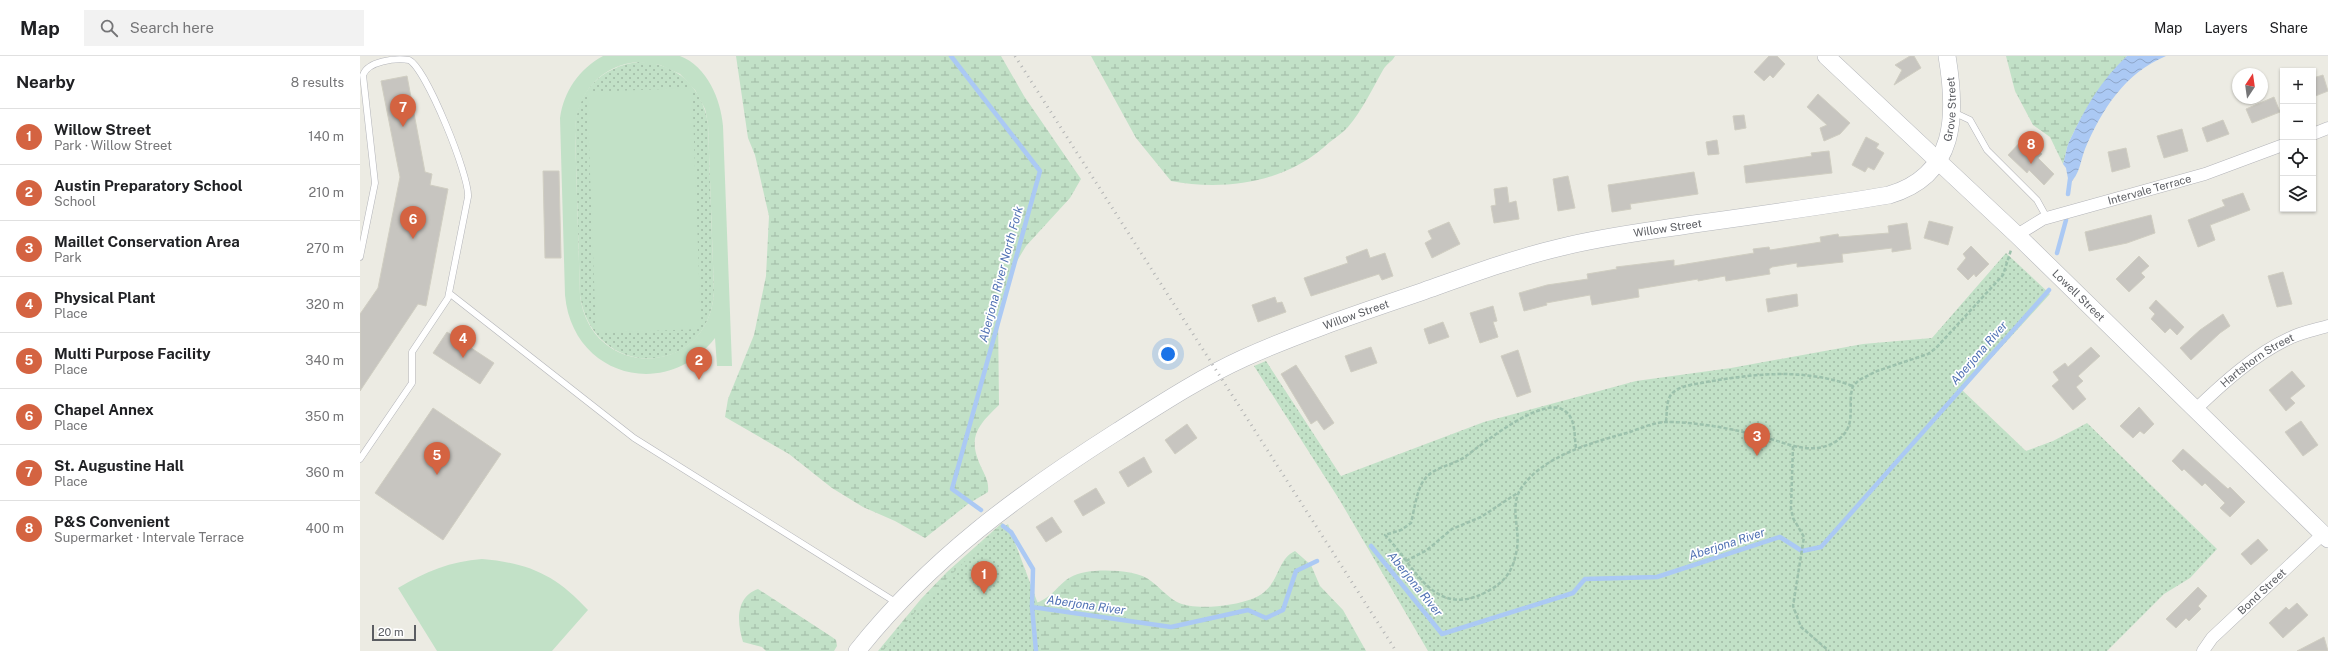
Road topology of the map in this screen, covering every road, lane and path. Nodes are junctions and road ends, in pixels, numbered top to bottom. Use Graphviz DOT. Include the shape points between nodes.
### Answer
graph roads {
  1 [pos="1826,56"];
  2 [pos="1947,56"];
  3 [pos="1952,112"];
  4 [pos="2328,128"];
  5 [pos="2316,133"];
  6 [pos="2280,146"];
  7 [pos="1939,162"];
  8 [pos="2046,218"];
  9 [pos="2017,235"];
  10 [pos="360,257"];
  11 [pos="449,293"];
  12 [pos="2328,326"];
  13 [pos="1853,386"];
  14 [pos="2195,410"];
  15 [pos="1666,422"];
  16 [pos="1793,446"];
  17 [pos="1576,448"];
  18 [pos="360,459"];
  19 [pos="1519,492"];
  20 [pos="2325,536"];
  21 [pos="1406,561"];
  22 [pos="897,603"];
  23 [pos="857,651"];
  24 [pos="1829,651"];
  25 [pos="2203,651"];
  1 -- 7 [label="main road, Lowell Street"];
  2 -- 3 [label="main road, Grove Street"];
  3 -- 7 [label="main road, Grove Street" via="1949,134"];
  3 -- 8 [label="lane" via="1970,120 1987,150 2037,200"];
  4 -- 5 [label="street"];
  6 -- 8 [label="street, Intervale Terrace" via="2205,174"];
  7 -- 9 [label="main road, Lowell Street"];
  7 -- 22 [label="main road, Willow Street" via="1913,186 1889,195 1562,246 1495,266 1274,345 1197,382 1065,465 974,532 945,556"];
  8 -- 9 [label="street, Intervale Terrace"];
  9 -- 13 [label="path" via="2003,275 1936,348 1928,354 1866,376"];
  9 -- 14 [label="main road, Lowell Street"];
  10 -- 11 [label="lane" via="375,183 364,75 374,64 408,60 415,64 422,75 468,185 468,197"];
  11 -- 18 [label="lane" via="445,304 412,352 412,383"];
  11 -- 22 [label="lane" via="634,438"];
  12 -- 14 [label="street, Hartshorn Street" via="2292,337 2269,350 2235,374"];
  13 -- 15 [label="path" via="1824,377 1793,374 1764,374 1690,385 1680,387 1669,395 1666,403"];
  13 -- 16 [label="path" via="1850,401 1851,418 1841,438 1827,446 1816,448"];
  14 -- 20 [label="main road, Lowell Street"];
  15 -- 16 [label="path" via="1711,426"];
  15 -- 17 [label="path"];
  16 -- 24 [label="path" via="1791,508 1793,518 1804,537 1793,606 1801,626"];
  17 -- 19 [label="path" via="1537,472 1527,480"];
  17 -- 21 [label="path" via="1571,419 1564,410 1550,406 1503,429 1465,457 1434,470 1423,481 1411,523 1402,530 1385,535"];
  19 -- 21 [label="path" via="1481,517 1452,529 1427,550"];
  19 -- 21 [label="path" via="1515,522 1518,538 1514,563 1509,575 1497,587 1467,600 1450,600 1426,586"];
  20 -- 25 [label="street, Bond Street" via="2216,634"];
  22 -- 23 [label="main road, Willow Street"];
}
